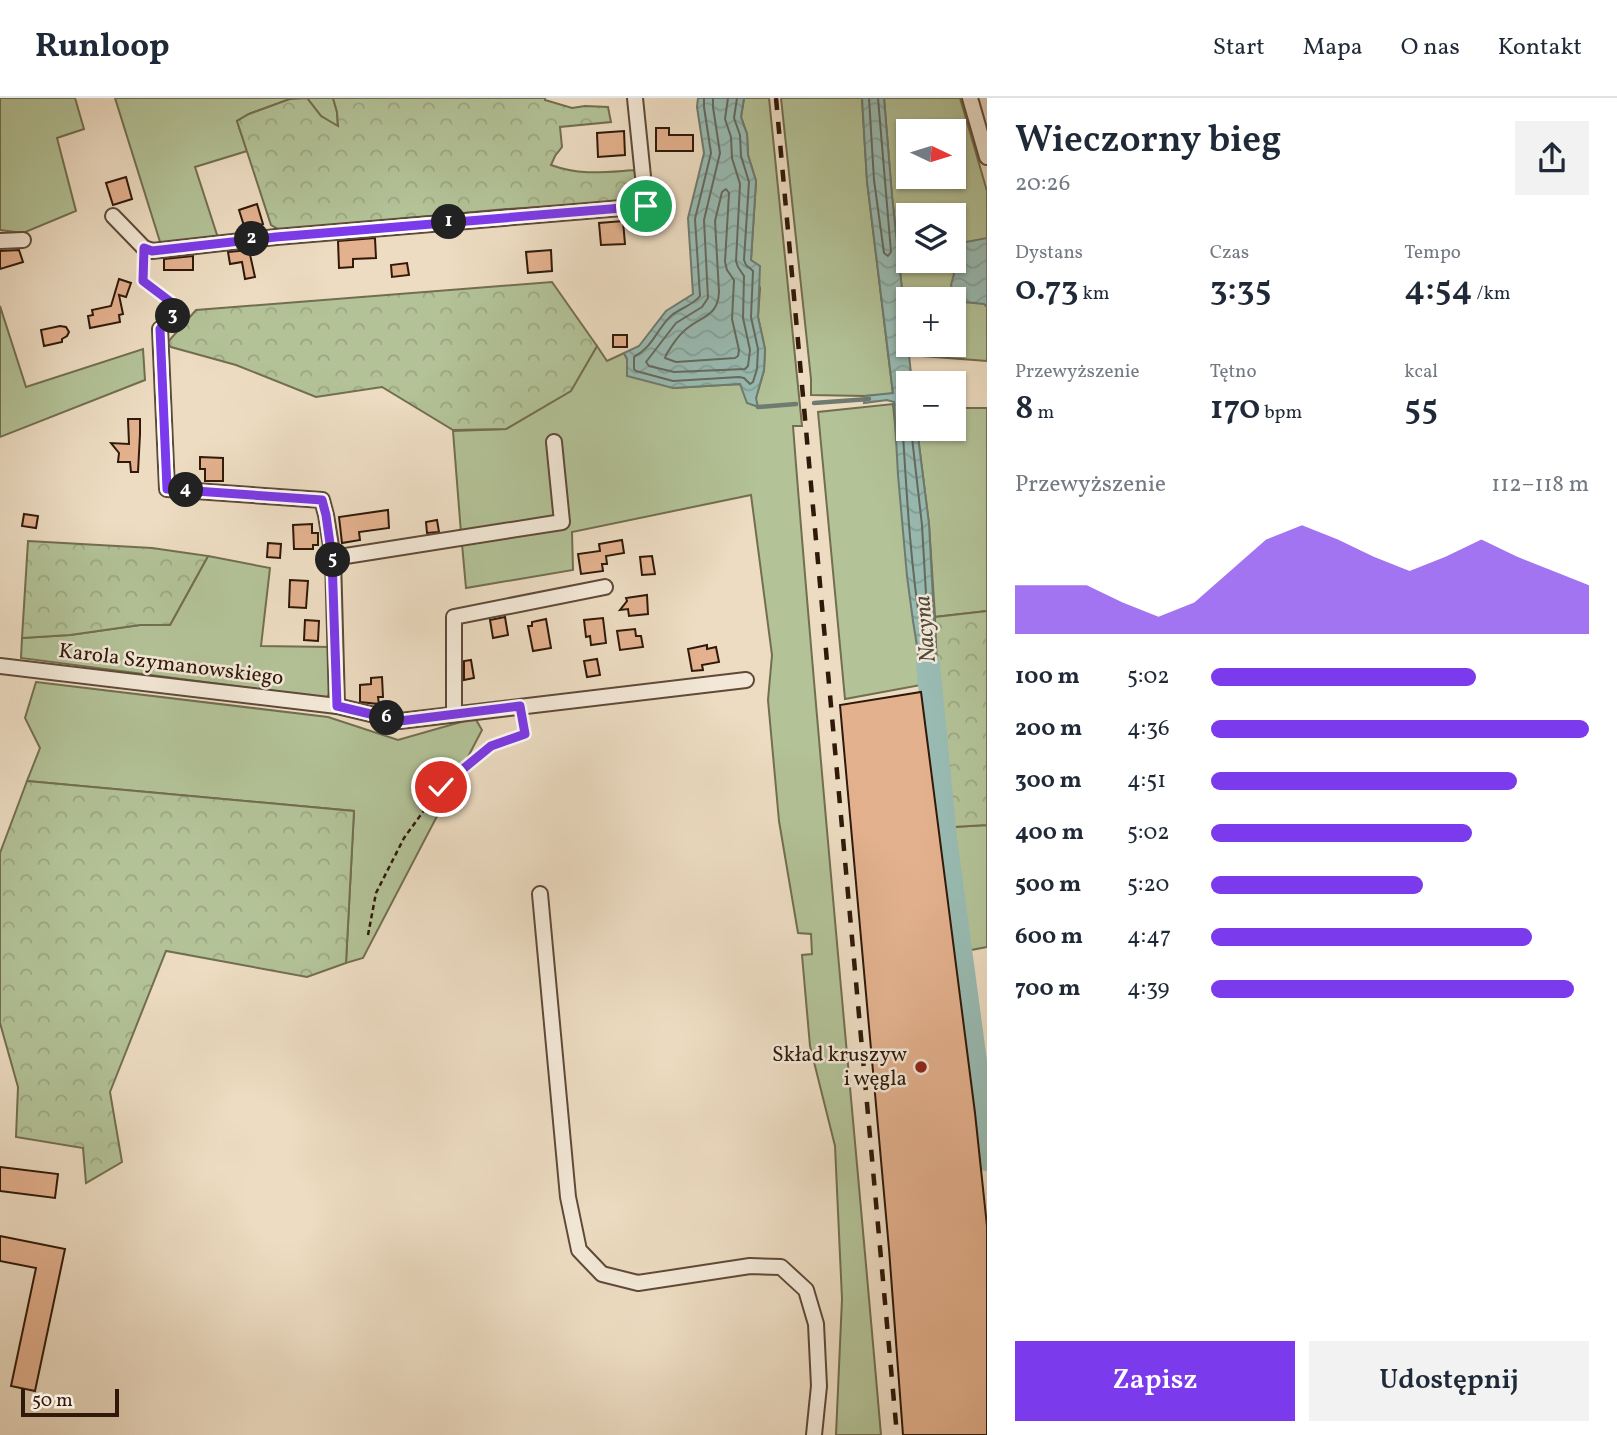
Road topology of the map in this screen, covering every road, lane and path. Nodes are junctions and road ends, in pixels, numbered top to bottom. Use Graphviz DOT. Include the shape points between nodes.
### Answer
graph roads {
  1 [pos="635,98"];
  2 [pos="970,98"];
  3 [pos="987,157"];
  4 [pos="113,216"];
  5 [pos="23,240"];
  6 [pos="0,241"];
  7 [pos="144,248"];
  8 [pos="160,329"];
  9 [pos="554,442"];
  10 [pos="332,558"];
  11 [pos="605,587"];
  12 [pos="0,666"];
  13 [pos="746,680"];
  14 [pos="337,706"];
  15 [pos="520,706"];
  16 [pos="454,714"];
  17 [pos="540,894"];
  18 [pos="368,935"];
  19 [pos="814,1435"];
  1 -- 7 [label="street" via="646,206 152,251"];
  2 -- 3 [label="street"];
  4 -- 7 [label="street"];
  5 -- 6 [label="street"];
  7 -- 8 [label="path" via="143,281 180,309"];
  8 -- 10 [label="street" via="167,489 322,500"];
  9 -- 10 [label="street" via="562,522"];
  10 -- 14 [label="street"];
  11 -- 16 [label="street" via="454,617"];
  12 -- 14 [label="street, Karola Szymanowskiego"];
  13 -- 15 [label="street, Karola Szymanowskiego"];
  14 -- 16 [label="street, Karola Szymanowskiego" via="400,721"];
  15 -- 16 [label="street, Karola Szymanowskiego"];
  15 -- 18 [label="path" via="525,734 491,746 441,787 404,838 376,893"];
  17 -- 19 [label="street" via="568,1197 579,1250 602,1274 638,1283 750,1266 781,1267 806,1290 816,1324"];
}
